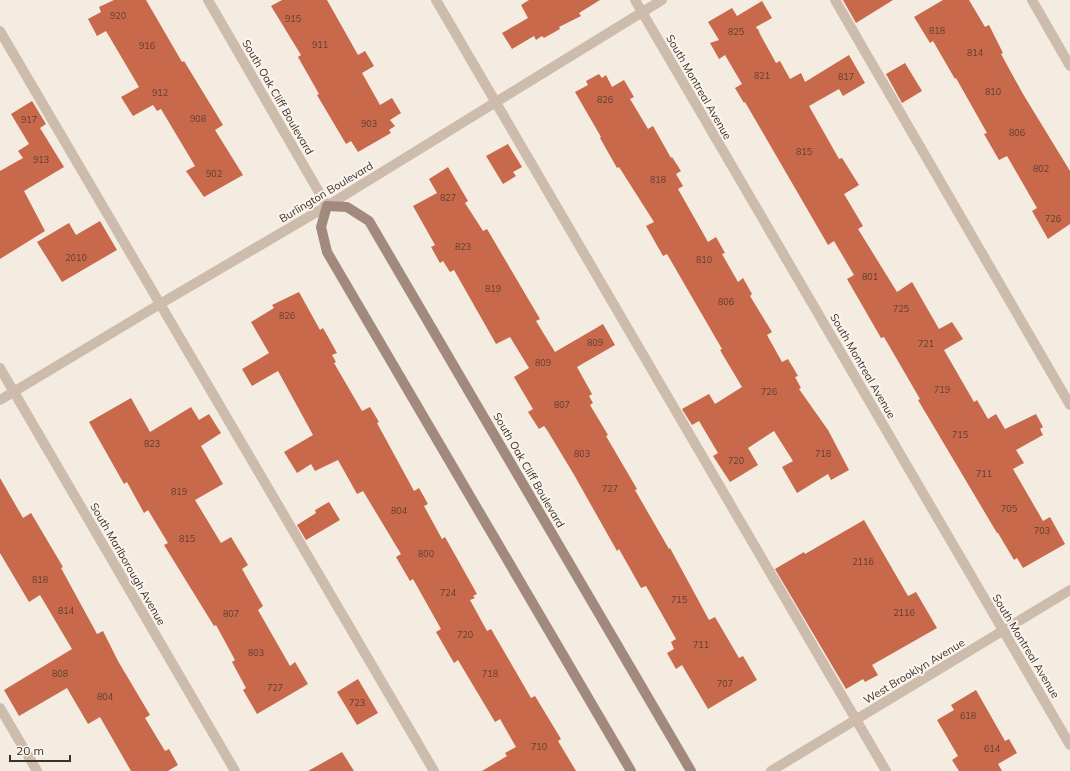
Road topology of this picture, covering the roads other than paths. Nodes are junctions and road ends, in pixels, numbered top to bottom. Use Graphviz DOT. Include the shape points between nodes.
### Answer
graph roads {
  1 [pos="208,0"];
  2 [pos="436,0"];
  3 [pos="635,0"];
  4 [pos="662,0"];
  5 [pos="835,0"];
  6 [pos="1032,0"];
  7 [pos="642,12"];
  8 [pos="0,31"];
  9 [pos="1070,66"];
  10 [pos="496,102"];
  11 [pos="327,206"];
  12 [pos="160,304"];
  13 [pos="0,368"];
  14 [pos="14,392"];
  15 [pos="0,400"];
  16 [pos="1070,405"];
  17 [pos="1070,590"];
  18 [pos="1004,631"];
  19 [pos="0,708"];
  20 [pos="856,720"];
  21 [pos="1070,744"];
  22 [pos="37,771"];
  23 [pos="234,771"];
  24 [pos="434,771"];
  25 [pos="631,771"];
  26 [pos="691,771"];
  27 [pos="771,771"];
  28 [pos="886,771"];
  1 -- 11 [label="street, South Oak Cliff Boulevard"];
  2 -- 10 [label="street"];
  3 -- 7 [label="street, South Montreal Avenue"];
  4 -- 7 [label="street, Burlington Boulevard"];
  5 -- 16 [label="street"];
  6 -- 9 [label="street"];
  7 -- 10 [label="street, Burlington Boulevard"];
  7 -- 18 [label="street, South Montreal Avenue"];
  8 -- 12 [label="street"];
  10 -- 11 [label="street, Burlington Boulevard"];
  10 -- 20 [label="street"];
  11 -- 12 [label="street, Burlington Boulevard"];
  11 -- 25 [label="street" via="321,227 327,252"];
  11 -- 26 [label="street, South Oak Cliff Boulevard" via="347,207 369,221"];
  12 -- 14 [label="street, Burlington Boulevard"];
  12 -- 24 [label="street"];
  13 -- 14 [label="street, South Marlborough Avenue"];
  14 -- 15 [label="street, Burlington Boulevard"];
  14 -- 23 [label="street, South Marlborough Avenue"];
  17 -- 18 [label="street, West Brooklyn Avenue"];
  18 -- 20 [label="street, West Brooklyn Avenue"];
  18 -- 21 [label="street, South Montreal Avenue"];
  19 -- 22 [label="street"];
  20 -- 27 [label="street, West Brooklyn Avenue"];
  20 -- 28 [label="street"];
}
